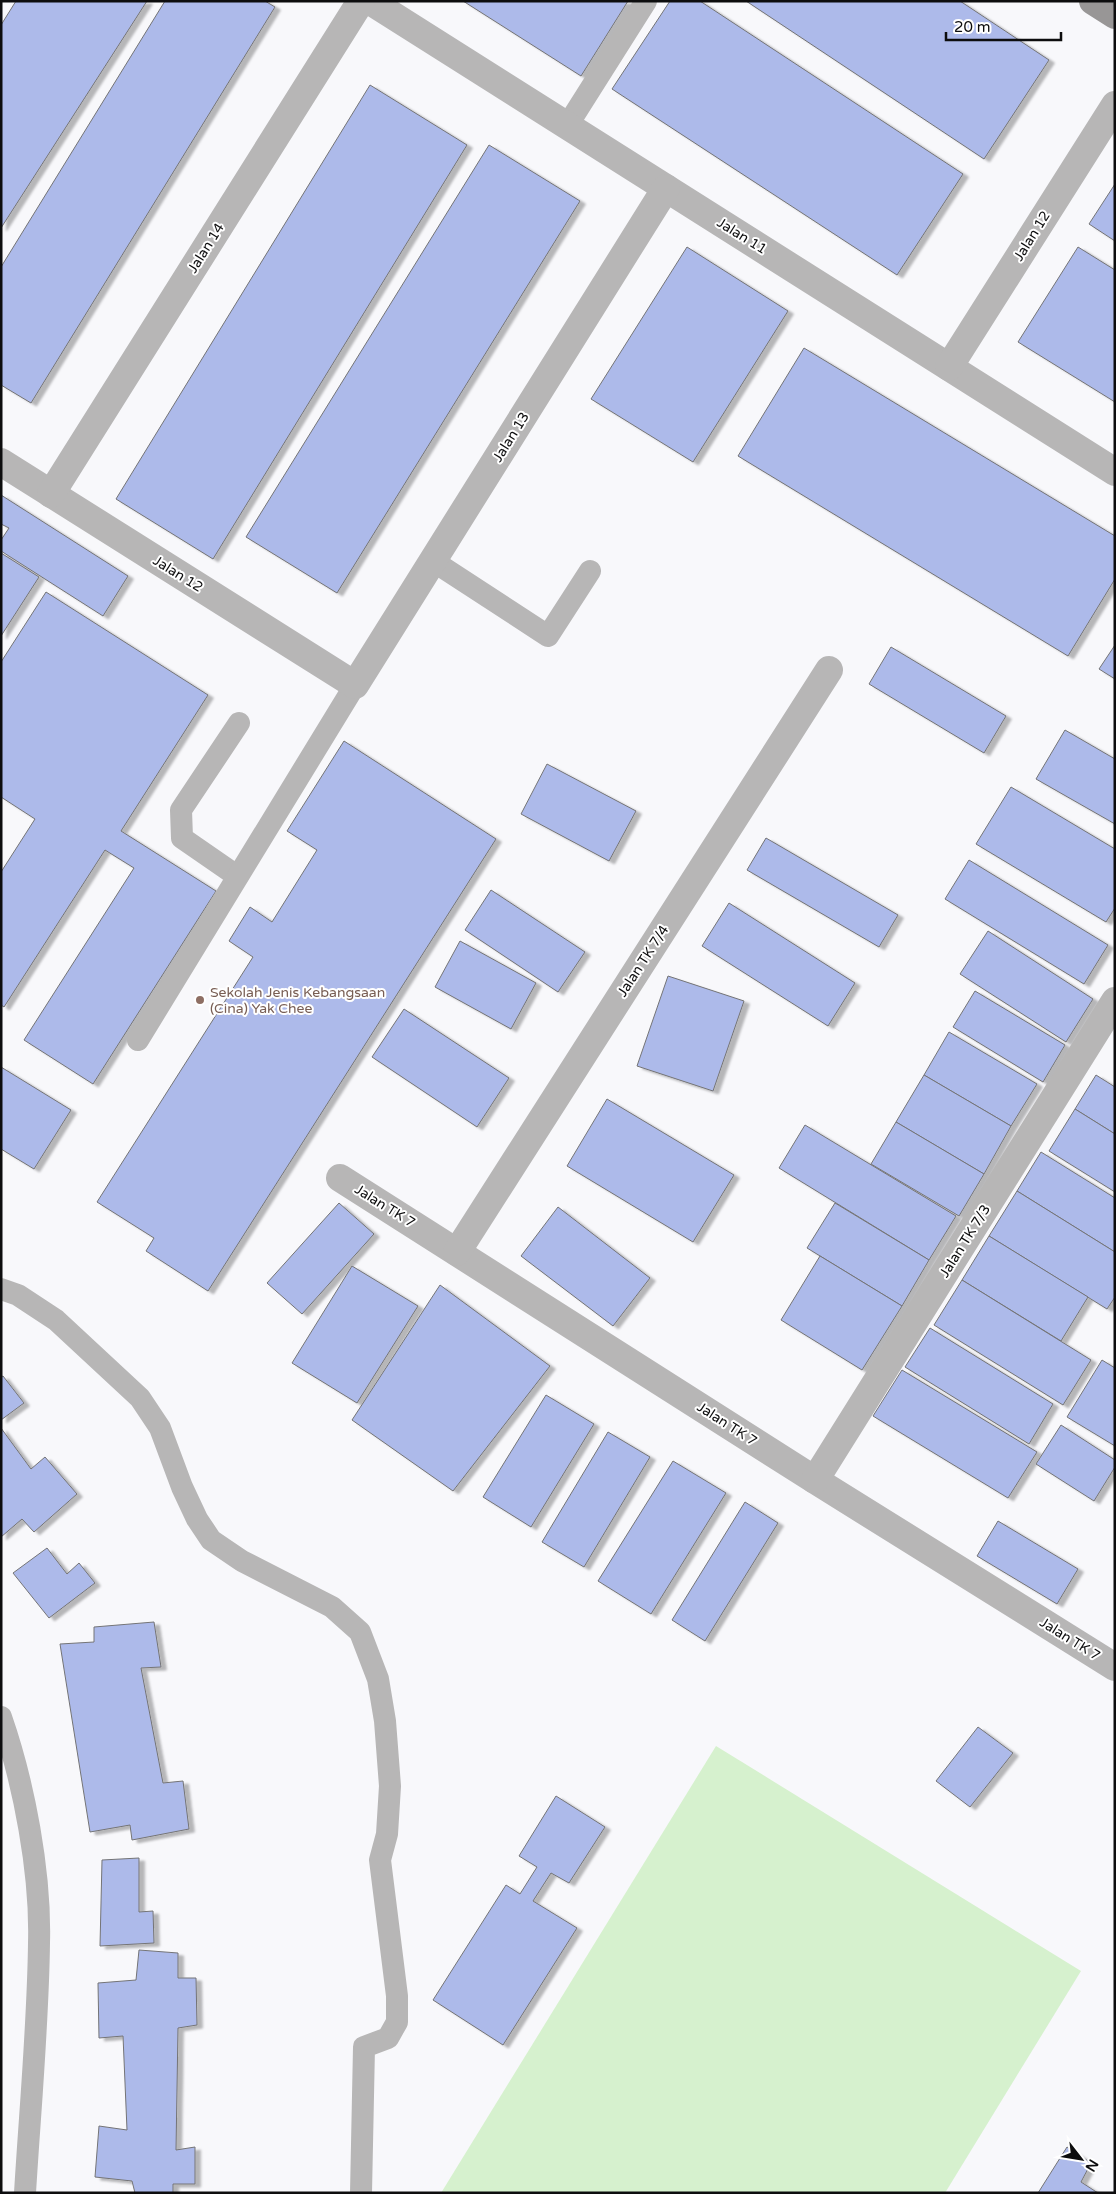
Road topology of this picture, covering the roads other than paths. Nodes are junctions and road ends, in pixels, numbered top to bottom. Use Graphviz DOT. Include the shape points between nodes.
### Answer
graph roads {
  1 [pos="361,1"];
  2 [pos="370,1"];
  3 [pos="646,1"];
  4 [pos="1093,1"];
  5 [pos="1115,15"];
  6 [pos="1115,105"];
  7 [pos="567,126"];
  8 [pos="666,188"];
  9 [pos="949,367"];
  10 [pos="1,462"];
  11 [pos="1115,472"];
  12 [pos="51,494"];
  13 [pos="433,561"];
  14 [pos="590,571"];
  15 [pos="829,670"];
  16 [pos="355,685"];
  17 [pos="240,723"];
  18 [pos="238,876"];
  19 [pos="1115,1001"];
  20 [pos="138,1040"];
  21 [pos="340,1178"];
  22 [pos="458,1252"];
  23 [pos="1,1289"];
  24 [pos="815,1480"];
  25 [pos="1111,1657"];
  26 [pos="1,1717"];
  27 [pos="25,2193"];
  28 [pos="360,2193"];
  1 -- 12 [label="street, Jalan 14"];
  2 -- 7 [label="street, Jalan 11"];
  3 -- 7 [label="lane"];
  4 -- 5 [label="street"];
  6 -- 9 [label="street, Jalan 12"];
  7 -- 8 [label="street, Jalan 11"];
  8 -- 9 [label="street, Jalan 11"];
  8 -- 13 [label="street, Jalan 13"];
  9 -- 11 [label="street, Jalan 11"];
  10 -- 12 [label="street, Jalan 12"];
  12 -- 16 [label="street, Jalan 12"];
  13 -- 14 [label="lane" via="548,636"];
  13 -- 16 [label="street, Jalan 13"];
  15 -- 22 [label="street, Jalan TK 7/4"];
  16 -- 18 [label="lane"];
  17 -- 18 [label="lane" via="181,810 182,838"];
  18 -- 20 [label="lane"];
  19 -- 24 [label="street, Jalan TK 7/3"];
  21 -- 22 [label="street, Jalan TK 7"];
  22 -- 24 [label="street, Jalan TK 7"];
  23 -- 28 [label="lane" via="18,1295 56,1320 140,1398 160,1428 182,1487 211,1540 242,1561 332,1607 360,1632 378,1679 384,1720 390,1786 387,1834 380,1860 397,1996 397,2022 388,2038 364,2047"];
  24 -- 25 [label="street, Jalan TK 7"];
  26 -- 27 [label="lane" via="24,1804 34,1865 39,1942"];
}
